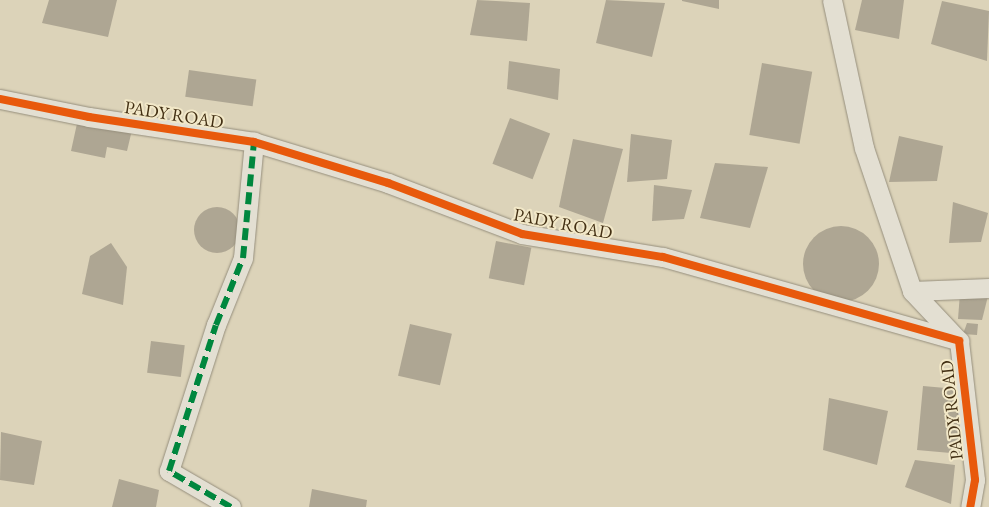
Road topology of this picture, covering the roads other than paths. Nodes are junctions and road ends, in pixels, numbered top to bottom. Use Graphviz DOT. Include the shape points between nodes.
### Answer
graph roads {
  1 [pos="832,0"];
  2 [pos="0,99"];
  3 [pos="254,142"];
  4 [pos="989,288"];
  5 [pos="912,291"];
  6 [pos="959,341"];
  7 [pos="231,507"];
  8 [pos="970,507"];
  1 -- 5 [label="street" via="864,148"];
  2 -- 3 [label="street, PADY ROAD" via="89,117"];
  3 -- 6 [label="street, PADY ROAD" via="388,183 522,234 663,257"];
  3 -- 7 [label="street" via="243,258 216,325 169,471"];
  4 -- 5 [label="street"];
  5 -- 6 [label="street, PADY ROAD"];
  6 -- 8 [label="street, PADY ROAD" via="975,480"];
}
